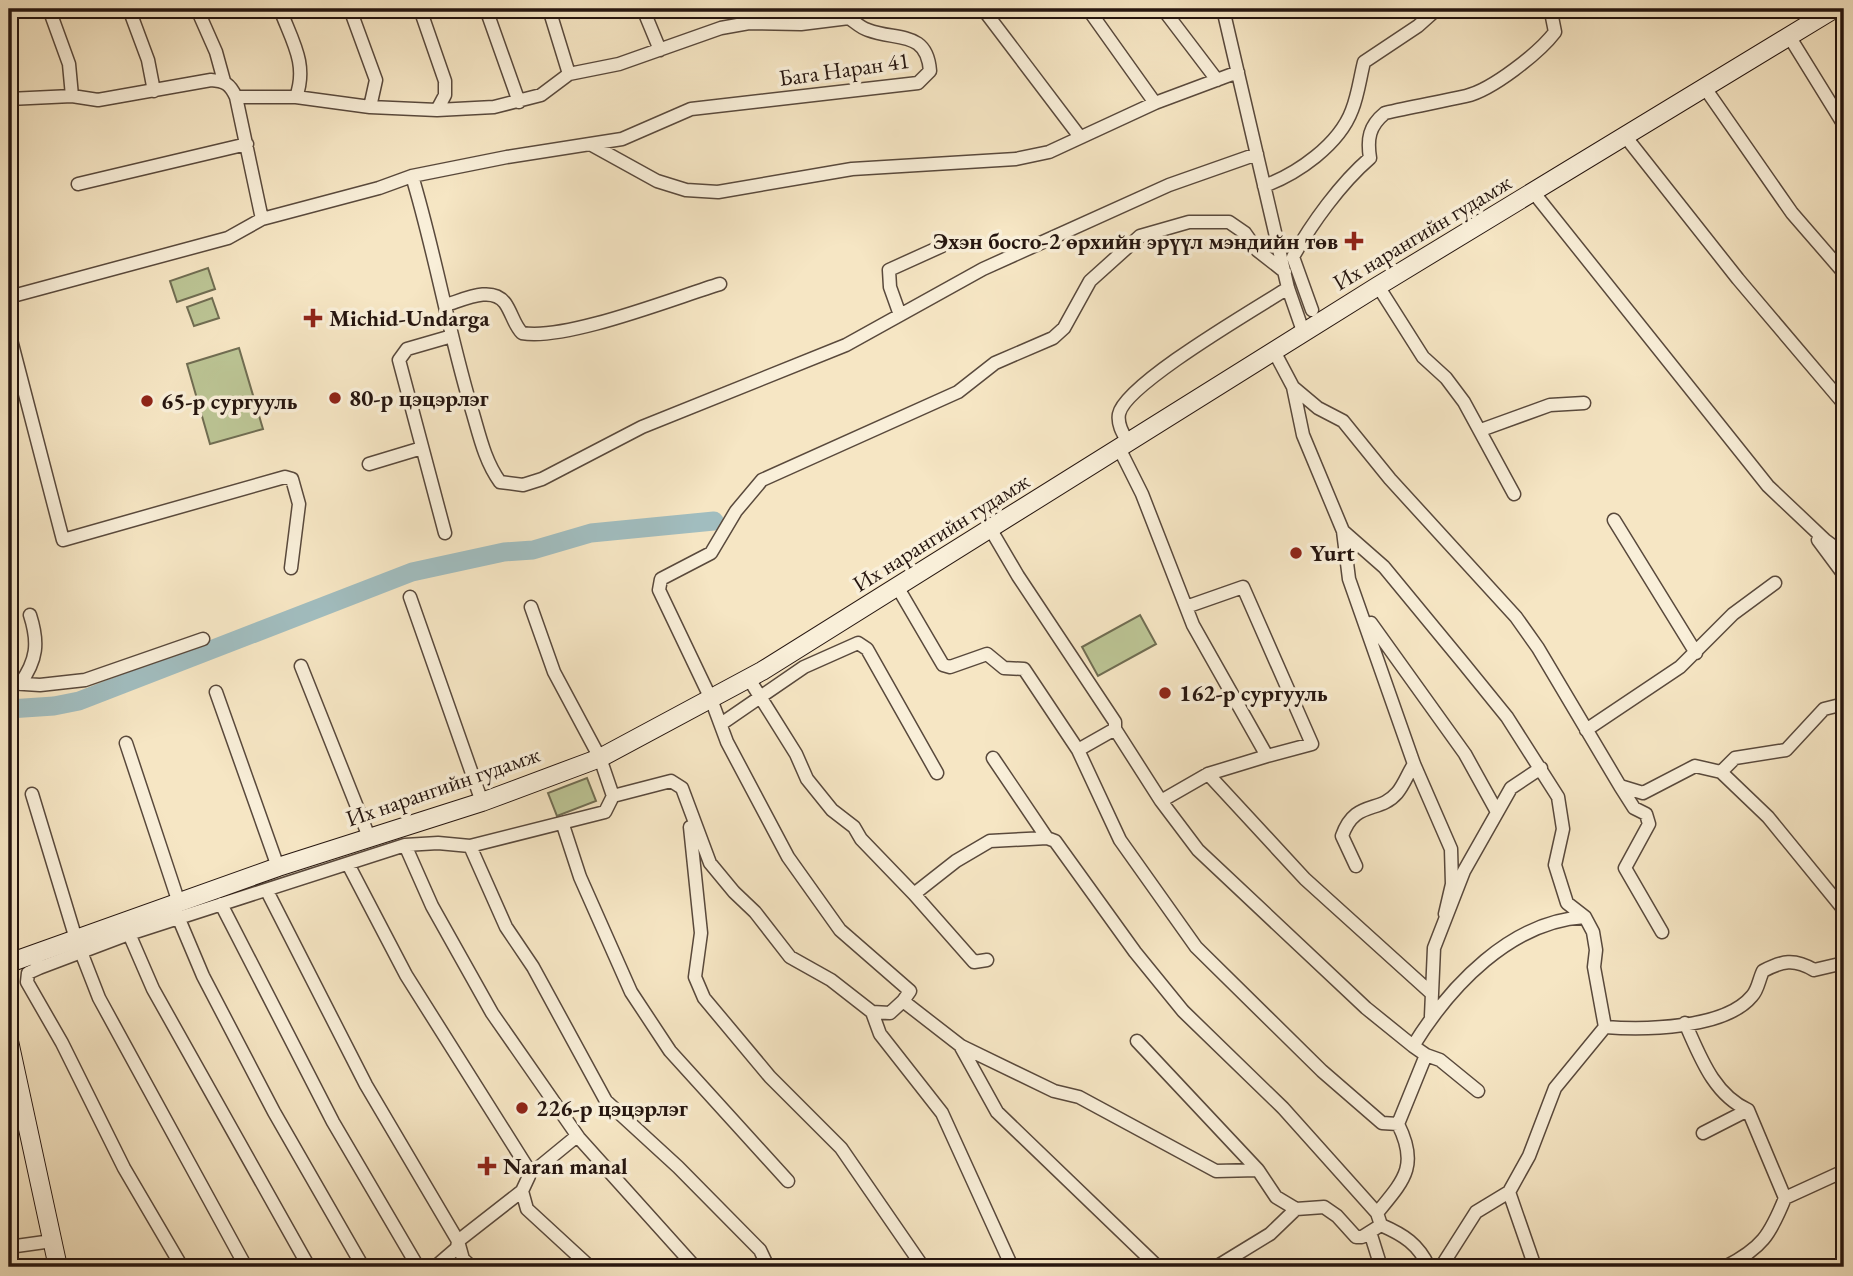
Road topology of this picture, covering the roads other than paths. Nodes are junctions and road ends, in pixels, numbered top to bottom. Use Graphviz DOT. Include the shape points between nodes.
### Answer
graph roads {
  1 [pos="49,9"];
  2 [pos="129,9"];
  3 [pos="197,9"];
  4 [pos="280,9"];
  5 [pos="350,9"];
  6 [pos="420,9"];
  7 [pos="486,9"];
  8 [pos="549,9"];
  9 [pos="643,9"];
  10 [pos="754,9"];
  11 [pos="983,9"];
  12 [pos="1088,9"];
  13 [pos="1163,9"];
  14 [pos="1223,9"];
  15 [pos="1437,9"];
  16 [pos="1554,9"];
  17 [pos="1834,9"];
  18 [pos="847,13"];
  19 [pos="761,24"];
  20 [pos="1789,36"];
  21 [pos="660,50"];
  22 [pos="1238,72"];
  23 [pos="569,74"];
  24 [pos="1217,80"];
  25 [pos="224,81"];
  26 [pos="1705,88"];
  27 [pos="154,91"];
  28 [pos="72,96"];
  29 [pos="236,97"];
  30 [pos="296,97"];
  31 [pos="9,99"];
  32 [pos="519,102"];
  33 [pos="1156,103"];
  34 [pos="370,107"];
  35 [pos="437,110"];
  36 [pos="1844,125"];
  37 [pos="1625,136"];
  38 [pos="1080,137"];
  39 [pos="247,144"];
  40 [pos="590,144"];
  41 [pos="1257,154"];
  42 [pos="412,176"];
  43 [pos="78,184"];
  44 [pos="1264,186"];
  45 [pos="1534,193"];
  46 [pos="262,219"];
  47 [pos="942,246"];
  48 [pos="1285,272"];
  49 [pos="1844,273"];
  50 [pos="720,284"];
  51 [pos="1378,286"];
  52 [pos="1288,288"];
  53 [pos="9,297"];
  54 [pos="446,305"];
  55 [pos="9,309"];
  56 [pos="1312,310"];
  57 [pos="900,315"];
  58 [pos="1304,334"];
  59 [pos="452,335"];
  60 [pos="1275,353"];
  61 [pos="1293,387"];
  62 [pos="1584,402"];
  63 [pos="1844,404"];
  64 [pos="1481,430"];
  65 [pos="1124,447"];
  66 [pos="422,448"];
  67 [pos="369,464"];
  68 [pos="1514,494"];
  69 [pos="1614,520"];
  70 [pos="992,530"];
  71 [pos="1814,530"];
  72 [pos="1343,531"];
  73 [pos="445,533"];
  74 [pos="1844,554"];
  75 [pos="291,568"];
  76 [pos="1844,575"];
  77 [pos="1775,583"];
  78 [pos="898,587"];
  79 [pos="410,597"];
  80 [pos="531,607"];
  81 [pos="1186,607"];
  82 [pos="30,615"];
  83 [pos="1364,615"];
  84 [pos="203,639"];
  85 [pos="1696,653"];
  86 [pos="799,659"];
  87 [pos="301,666"];
  88 [pos="749,679"];
  89 [pos="15,683"];
  90 [pos="216,692"];
  91 [pos="760,695"];
  92 [pos="711,699"];
  93 [pos="1844,704"];
  94 [pos="721,724"];
  95 [pos="1115,729"];
  96 [pos="1586,730"];
  97 [pos="126,743"];
  98 [pos="1078,750"];
  99 [pos="1267,756"];
  100 [pos="600,758"];
  101 [pos="993,758"];
  102 [pos="1413,764"];
  103 [pos="1541,768"];
  104 [pos="1721,772"];
  105 [pos="937,773"];
  106 [pos="1208,774"];
  107 [pos="1620,786"];
  108 [pos="32,794"];
  109 [pos="613,796"];
  110 [pos="1161,801"];
  111 [pos="482,802"];
  112 [pos="1496,810"];
  113 [pos="690,816"];
  114 [pos="563,825"];
  115 [pos="369,837"];
  116 [pos="1046,838"];
  117 [pos="405,845"];
  118 [pos="470,846"];
  119 [pos="348,864"];
  120 [pos="1356,866"];
  121 [pos="278,867"];
  122 [pos="267,891"];
  123 [pos="914,894"];
  124 [pos="221,904"];
  125 [pos="177,909"];
  126 [pos="1844,910"];
  127 [pos="1446,914"];
  128 [pos="1585,917"];
  129 [pos="127,928"];
  130 [pos="1662,932"];
  131 [pos="78,946"];
  132 [pos="987,960"];
  133 [pos="36,961"];
  134 [pos="9,963"];
  135 [pos="1844,964"];
  136 [pos="1430,992"];
  137 [pos="903,1001"];
  138 [pos="872,1012"];
  139 [pos="1431,1016"];
  140 [pos="1685,1023"];
  141 [pos="1605,1027"];
  142 [pos="9,1041"];
  143 [pos="1138,1041"];
  144 [pos="961,1046"];
  145 [pos="1413,1046"];
  146 [pos="1426,1055"];
  147 [pos="1478,1091"];
  148 [pos="1748,1110"];
  149 [pos="1398,1124"];
  150 [pos="1703,1133"];
  151 [pos="577,1136"];
  152 [pos="1258,1170"];
  153 [pos="529,1171"];
  154 [pos="1844,1171"];
  155 [pos="788,1181"];
  156 [pos="522,1191"];
  157 [pos="1509,1192"];
  158 [pos="1785,1198"];
  159 [pos="1296,1209"];
  160 [pos="1379,1219"];
  161 [pos="1370,1233"];
  162 [pos="52,1241"];
  163 [pos="458,1241"];
  164 [pos="9,1247"];
  165 [pos="58,1267"];
  166 [pos="182,1267"];
  167 [pos="246,1267"];
  168 [pos="309,1267"];
  169 [pos="363,1267"];
  170 [pos="418,1267"];
  171 [pos="435,1267"];
  172 [pos="472,1267"];
  173 [pos="590,1267"];
  174 [pos="695,1267"];
  175 [pos="768,1267"];
  176 [pos="923,1267"];
  177 [pos="1012,1267"];
  178 [pos="1158,1267"];
  179 [pos="1216,1267"];
  180 [pos="1381,1267"];
  181 [pos="1429,1267"];
  182 [pos="1441,1267"];
  183 [pos="1535,1267"];
  184 [pos="1725,1267"];
  1 -- 28 [label="street" via="69,64"];
  2 -- 27 [label="street"];
  3 -- 25 [label="street"];
  4 -- 30 [label="street" via="301,64 303,78"];
  5 -- 34 [label="street" via="376,80"];
  6 -- 35 [label="street" via="445,81 445,95"];
  7 -- 32 [label="street"];
  8 -- 23 [label="street"];
  9 -- 21 [label="street"];
  10 -- 19 [label="street"];
  11 -- 38 [label="street"];
  12 -- 33 [label="street"];
  13 -- 24 [label="street"];
  14 -- 22 [label="street"];
  15 -- 44 [label="street" via="1364,62 1353,109 1343,128 1290,176"];
  16 -- 56 [label="street" via="1555,32 1506,74 1465,96 1385,113 1374,122 1367,140 1370,158 1351,174 1293,257"];
  17 -- 20 [label="main road, Их нарангийн гудамж"];
  18 -- 19 [label="street, Бага Наран 41" via="801,24"];
  18 -- 40 [label="street, Бага Наран 41" via="865,30 915,40 924,47 930,71 925,79 691,109 621,139"];
  19 -- 21 [label="street, Бага Наран 41" via="721,28"];
  20 -- 26 [label="main road, Их нарангийн гудамж"];
  20 -- 36 [label="street"];
  21 -- 23 [label="street, Бага Наран 41"];
  22 -- 24 [label="street"];
  22 -- 41 [label="street"];
  23 -- 32 [label="street" via="541,94"];
  24 -- 33 [label="street"];
  25 -- 27 [label="street" via="191,82"];
  25 -- 29 [label="street"];
  26 -- 37 [label="main road, Их нарангийн гудамж"];
  26 -- 49 [label="street" via="1792,213"];
  27 -- 28 [label="street" via="98,100"];
  28 -- 31 [label="street"];
  29 -- 30 [label="street"];
  29 -- 39 [label="street"];
  30 -- 34 [label="street"];
  32 -- 35 [label="street"];
  33 -- 38 [label="street"];
  34 -- 35 [label="street"];
  37 -- 45 [label="main road, Их нарангийн гудамж"];
  37 -- 63 [label="street"];
  38 -- 40 [label="street" via="1049,152 1016,159 852,169 718,192 686,190 657,181"];
  39 -- 43 [label="street"];
  39 -- 46 [label="street"];
  40 -- 42 [label="street"];
  41 -- 44 [label="street"];
  41 -- 57 [label="street" via="1169,186 1018,253"];
  42 -- 46 [label="street"];
  42 -- 54 [label="street"];
  44 -- 48 [label="street"];
  45 -- 51 [label="main road, Их нарангийн гудамж"];
  45 -- 71 [label="street" via="1768,486"];
  46 -- 53 [label="street" via="228,238"];
  47 -- 57 [label="street" via="890,270 890,287"];
  48 -- 52 [label="street"];
  48 -- 92 [label="street" via="1229,222 1189,222 1140,236 1090,281 1064,328 1053,338 995,363 958,392 762,480 711,553 661,579 659,590"];
  50 -- 54 [label="street" via="544,335 522,333 497,295"];
  51 -- 58 [label="main road, Их нарангийн гудамж"];
  51 -- 64 [label="street" via="1423,357 1446,378"];
  52 -- 58 [label="street"];
  52 -- 65 [label="street" via="1154,374 1122,406 1118,416"];
  54 -- 59 [label="street"];
  55 -- 75 [label="street" via="11,340 64,540 285,477 292,479 299,504"];
  57 -- 59 [label="street" via="846,345 642,427 523,485 500,482 493,472"];
  58 -- 60 [label="main road, Их нарангийн гудамж"];
  59 -- 66 [label="street" via="407,349 399,360"];
  60 -- 61 [label="street"];
  60 -- 65 [label="main road, Их нарангийн гудамж"];
  61 -- 72 [label="street" via="1303,435"];
  61 -- 96 [label="street" via="1343,421 1516,617"];
  62 -- 64 [label="street" via="1550,405"];
  64 -- 68 [label="street"];
  65 -- 70 [label="main road, Их нарангийн гудамж"];
  65 -- 81 [label="street"];
  66 -- 67 [label="street"];
  66 -- 73 [label="street"];
  69 -- 85 [label="street"];
  70 -- 78 [label="main road, Их нарангийн гудамж"];
  70 -- 95 [label="street" via="1115,722"];
  71 -- 74 [label="street"];
  71 -- 76 [label="street"];
  72 -- 83 [label="street" via="1349,579"];
  72 -- 103 [label="street" via="1393,578 1507,717"];
  77 -- 85 [label="street" via="1733,614"];
  78 -- 86 [label="main road, Их нарангийн гудамж"];
  78 -- 98 [label="street" via="939,662 950,667 987,654 1004,668 1024,669"];
  79 -- 111 [label="street"];
  80 -- 100 [label="street" via="554,672"];
  81 -- 99 [label="street"];
  81 -- 99 [label="street" via="1243,587 1312,740 1310,746"];
  82 -- 89 [label="street" via="35,663"];
  83 -- 102 [label="street"];
  83 -- 112 [label="street" via="1465,754"];
  84 -- 89 [label="street" via="100,677 55,685"];
  85 -- 96 [label="street"];
  86 -- 88 [label="main road, Их нарангийн гудамж"];
  86 -- 91 [label="street"];
  86 -- 105 [label="street" via="858,643 867,649"];
  87 -- 115 [label="street"];
  88 -- 91 [label="street"];
  88 -- 92 [label="main road, Их нарангийн гудамж"];
  90 -- 121 [label="street"];
  91 -- 94 [label="street"];
  91 -- 123 [label="street" via="807,779"];
  92 -- 94 [label="street"];
  92 -- 100 [label="main road, Их нарангийн гудамж"];
  93 -- 104 [label="street" via="1824,709 1786,750 1735,758"];
  94 -- 137 [label="street" via="788,856 841,930 910,991"];
  95 -- 98 [label="street"];
  95 -- 110 [label="street"];
  96 -- 107 [label="street"];
  97 -- 125 [label="street"];
  98 -- 149 [label="street" via="1120,840 1196,947 1322,1071 1382,1122"];
  99 -- 106 [label="street"];
  100 -- 109 [label="street"];
  100 -- 111 [label="main road, Их нарангийн гудамж"];
  101 -- 116 [label="street"];
  102 -- 120 [label="street" via="1396,795 1347,822 1342,836"];
  102 -- 127 [label="street" via="1451,849 1452,884"];
  103 -- 112 [label="street" via="1511,788"];
  103 -- 128 [label="street" via="1558,797 1563,829 1555,865 1567,903"];
  104 -- 107 [label="street" via="1695,766 1643,793"];
  104 -- 126 [label="street" via="1768,817"];
  106 -- 110 [label="street"];
  106 -- 136 [label="street" via="1305,879"];
  107 -- 130 [label="street" via="1634,808 1646,814 1649,824 1625,868"];
  108 -- 131 [label="street"];
  109 -- 113 [label="street" via="670,780 682,788"];
  109 -- 114 [label="street" via="605,812"];
  110 -- 145 [label="street" via="1198,850 1356,999"];
  111 -- 115 [label="main road, Их нарангийн гудамж"];
  112 -- 127 [label="street"];
  113 -- 138 [label="street" via="710,863 790,957"];
  113 -- 176 [label="street" via="701,933 695,976 704,998 770,1077 841,1148"];
  114 -- 118 [label="street"];
  114 -- 155 [label="street" via="580,877 631,992 670,1051"];
  115 -- 121 [label="main road, Их нарангийн гудамж"];
  116 -- 123 [label="street" via="990,841"];
  116 -- 160 [label="street" via="1055,841 1183,1012 1283,1108"];
  117 -- 118 [label="street"];
  117 -- 119 [label="street"];
  117 -- 151 [label="street" via="470,977"];
  118 -- 175 [label="street" via="506,927 606,1101 760,1250"];
  119 -- 122 [label="street"];
  119 -- 153 [label="street" via="406,975"];
  121 -- 125 [label="main road, Их нарангийн гудамж"];
  122 -- 124 [label="street"];
  122 -- 163 [label="street" via="366,1085"];
  123 -- 132 [label="street" via="974,962"];
  124 -- 125 [label="street"];
  124 -- 170 [label="street" via="333,1122"];
  125 -- 129 [label="main road, Их нарангийн гудамж"];
  125 -- 169 [label="street" via="203,976"];
  127 -- 136 [label="street" via="1434,948"];
  128 -- 139 [label="street" via="1533,928 1466,977"];
  128 -- 141 [label="street" via="1596,950 1594,967"];
  129 -- 131 [label="main road, Их нарангийн гудамж"];
  129 -- 168 [label="street" via="153,989"];
  131 -- 133 [label="main road, Их нарангийн гудамж"];
  131 -- 167 [label="street" via="99,998"];
  133 -- 134 [label="main road, Их нарангийн гудамж"];
  133 -- 166 [label="street" via="27,982 124,1168"];
  135 -- 140 [label="street" via="1814,970 1801,962 1782,961 1763,971 1754,995 1735,1011 1722,1018"];
  136 -- 139 [label="street"];
  137 -- 138 [label="street" via="890,1013"];
  137 -- 144 [label="street"];
  138 -- 177 [label="street" via="880,1034 942,1113"];
  139 -- 145 [label="street"];
  140 -- 141 [label="street"];
  140 -- 148 [label="street" via="1705,1067 1730,1101"];
  141 -- 157 [label="street" via="1555,1088 1529,1156"];
  142 -- 162 [label="main road"];
  143 -- 152 [label="street"];
  144 -- 152 [label="street" via="1054,1091 1079,1097 1216,1171"];
  144 -- 178 [label="street" via="997,1112"];
  145 -- 146 [label="street"];
  146 -- 147 [label="street" via="1440,1060"];
  146 -- 149 [label="street"];
  148 -- 150 [label="street"];
  148 -- 158 [label="street"];
  149 -- 160 [label="street" via="1409,1146 1407,1171"];
  151 -- 153 [label="street"];
  151 -- 174 [label="street"];
  152 -- 159 [label="street" via="1276,1197"];
  153 -- 156 [label="street"];
  154 -- 158 [label="street"];
  156 -- 163 [label="street"];
  156 -- 173 [label="street" via="527,1209"];
  157 -- 182 [label="street" via="1476,1212"];
  157 -- 183 [label="street"];
  158 -- 184 [label="street" via="1770,1234"];
  159 -- 161 [label="street" via="1324,1207 1356,1237"];
  159 -- 179 [label="street" via="1270,1234"];
  160 -- 161 [label="street"];
  160 -- 181 [label="street" via="1421,1251"];
  161 -- 180 [label="street"];
  162 -- 164 [label="street"];
  162 -- 165 [label="main road"];
  163 -- 171 [label="street" via="457,1248"];
  163 -- 172 [label="street" via="463,1259"];
}
